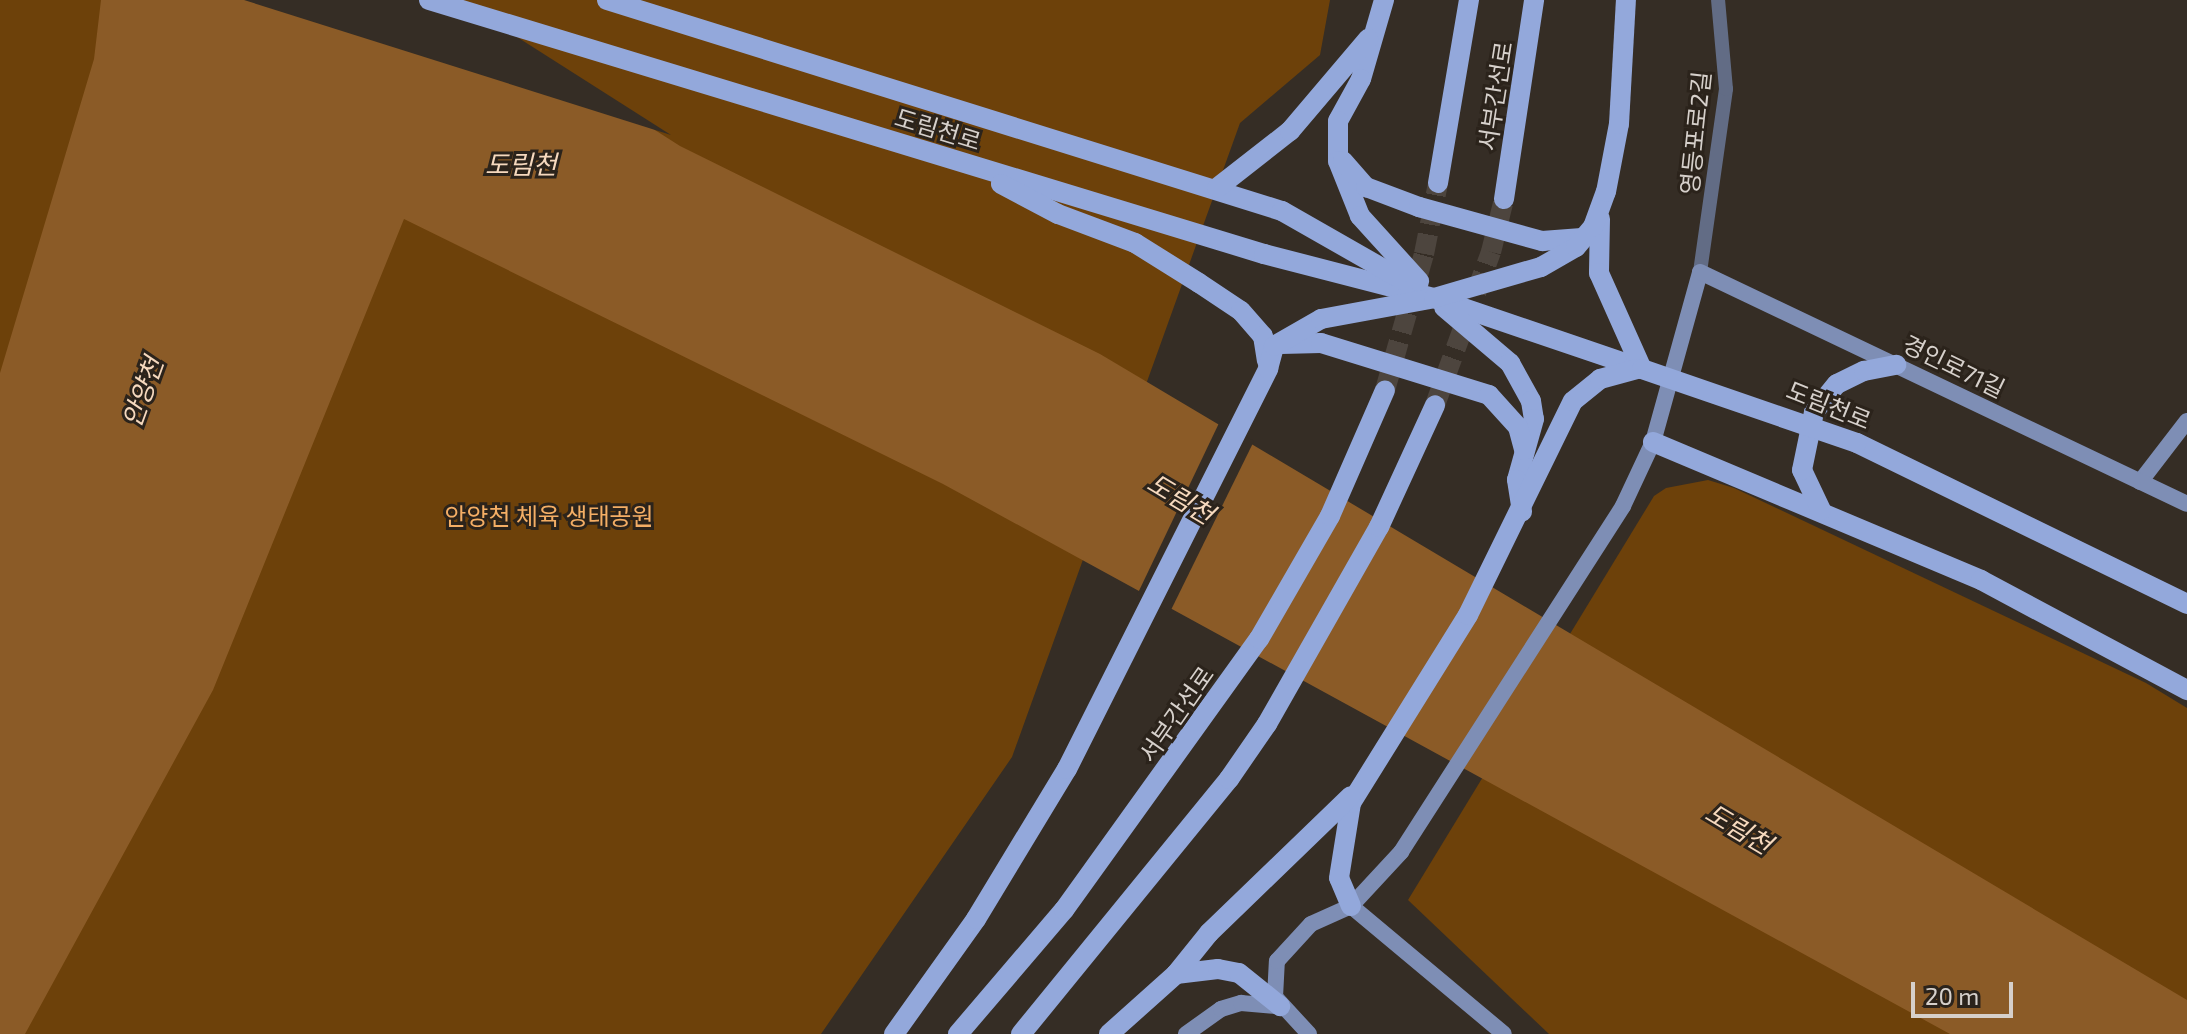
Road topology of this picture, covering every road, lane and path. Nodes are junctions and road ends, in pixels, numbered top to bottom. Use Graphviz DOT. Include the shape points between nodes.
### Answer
graph roads {
  1 [pos="429,0"];
  2 [pos="607,0"];
  3 [pos="1384,0"];
  4 [pos="1469,0"];
  5 [pos="1534,0"];
  6 [pos="1626,0"];
  7 [pos="1718,0"];
  8 [pos="1378,26"];
  9 [pos="1337,142"];
  10 [pos="961,164"];
  11 [pos="1438,183"];
  12 [pos="1217,188"];
  13 [pos="1504,199"];
  14 [pos="1601,213"];
  15 [pos="1584,237"];
  16 [pos="1700,272"];
  17 [pos="1434,298"];
  18 [pos="1274,346"];
  19 [pos="1896,365"];
  20 [pos="1268,369"];
  21 [pos="1642,369"];
  22 [pos="1385,390"];
  23 [pos="1435,405"];
  24 [pos="2187,421"];
  25 [pos="1653,442"];
  26 [pos="1525,454"];
  27 [pos="2140,482"];
  28 [pos="2187,504"];
  29 [pos="1822,510"];
  30 [pos="1522,512"];
  31 [pos="2187,604"];
  32 [pos="2187,690"];
  33 [pos="1359,787"];
  34 [pos="1351,906"];
  35 [pos="1176,974"];
  36 [pos="1280,1006"];
  37 [pos="894,1034"];
  38 [pos="958,1034"];
  39 [pos="1021,1034"];
  40 [pos="1109,1034"];
  41 [pos="1186,1034"];
  42 [pos="1309,1034"];
  43 [pos="1504,1034"];
  1 -- 10 [label="main road, 도림천로"];
  2 -- 12 [label="main road, 도림천로"];
  3 -- 8 [label="main road"];
  4 -- 11 [label="main road, 서부간선로"];
  5 -- 13 [label="main road, 서부간선로"];
  6 -- 14 [label="main road" via="1619,124"];
  7 -- 16 [label="lane, 영등포로2길" via="1726,89"];
  8 -- 9 [label="main road" via="1361,79 1338,121"];
  8 -- 12 [label="main road" via="1290,131"];
  9 -- 15 [label="main road" via="1349,172 1380,193 1542,241"];
  9 -- 17 [label="main road" via="1342,178 1360,216"];
  10 -- 17 [label="main road, 도림천로"];
  10 -- 20 [label="main road" via="1058,214 1135,243 1241,311 1263,336"];
  12 -- 17 [label="main road, 도림천로" via="1282,211"];
  14 -- 15 [label="main road"];
  14 -- 21 [label="main road" via="1599,273"];
  15 -- 17 [label="main road" via="1541,267"];
  16 -- 19 [label="street, 경인로71길"];
  16 -- 25 [label="street"];
  17 -- 18 [label="main road" via="1321,319"];
  17 -- 21 [label="main road, 도림천로"];
  17 -- 26 [label="main road" via="1510,363 1523,383 1534,419"];
  18 -- 20 [label="main road"];
  18 -- 26 [label="main road" via="1321,343 1489,395 1518,427"];
  19 -- 27 [label="street, 경인로71길"];
  19 -- 29 [label="main road" via="1864,371 1837,384 1814,412 1804,438 1802,470"];
  20 -- 37 [label="main road" via="1026,843"];
  21 -- 30 [label="main road" via="1600,379 1573,401"];
  21 -- 31 [label="main road, 도림천로, bridge" via="1857,443"];
  22 -- 38 [label="main road, 서부간선로" via="1330,516 1259,639 1188,745 1064,910"];
  23 -- 39 [label="main road" via="1379,527 1311,654 1229,779"];
  24 -- 27 [label="street"];
  25 -- 29 [label="main road"];
  25 -- 34 [label="street" via="1595,555 1414,832"];
  26 -- 30 [label="main road" via="1517,480"];
  27 -- 28 [label="street, 경인로71길"];
  29 -- 32 [label="main road" via="1981,580"];
  30 -- 33 [label="main road" via="1468,615"];
  33 -- 34 [label="main road" via="1344,826 1339,865 1341,888"];
  33 -- 35 [label="main road" via="1209,933"];
  34 -- 36 [label="street" via="1311,924 1282,953 1274,977"];
  34 -- 43 [label="street"];
  35 -- 36 [label="main road" via="1218,969 1239,973"];
  35 -- 40 [label="main road"];
  36 -- 41 [label="street" via="1241,1003 1221,1009"];
  36 -- 42 [label="street"];
}
